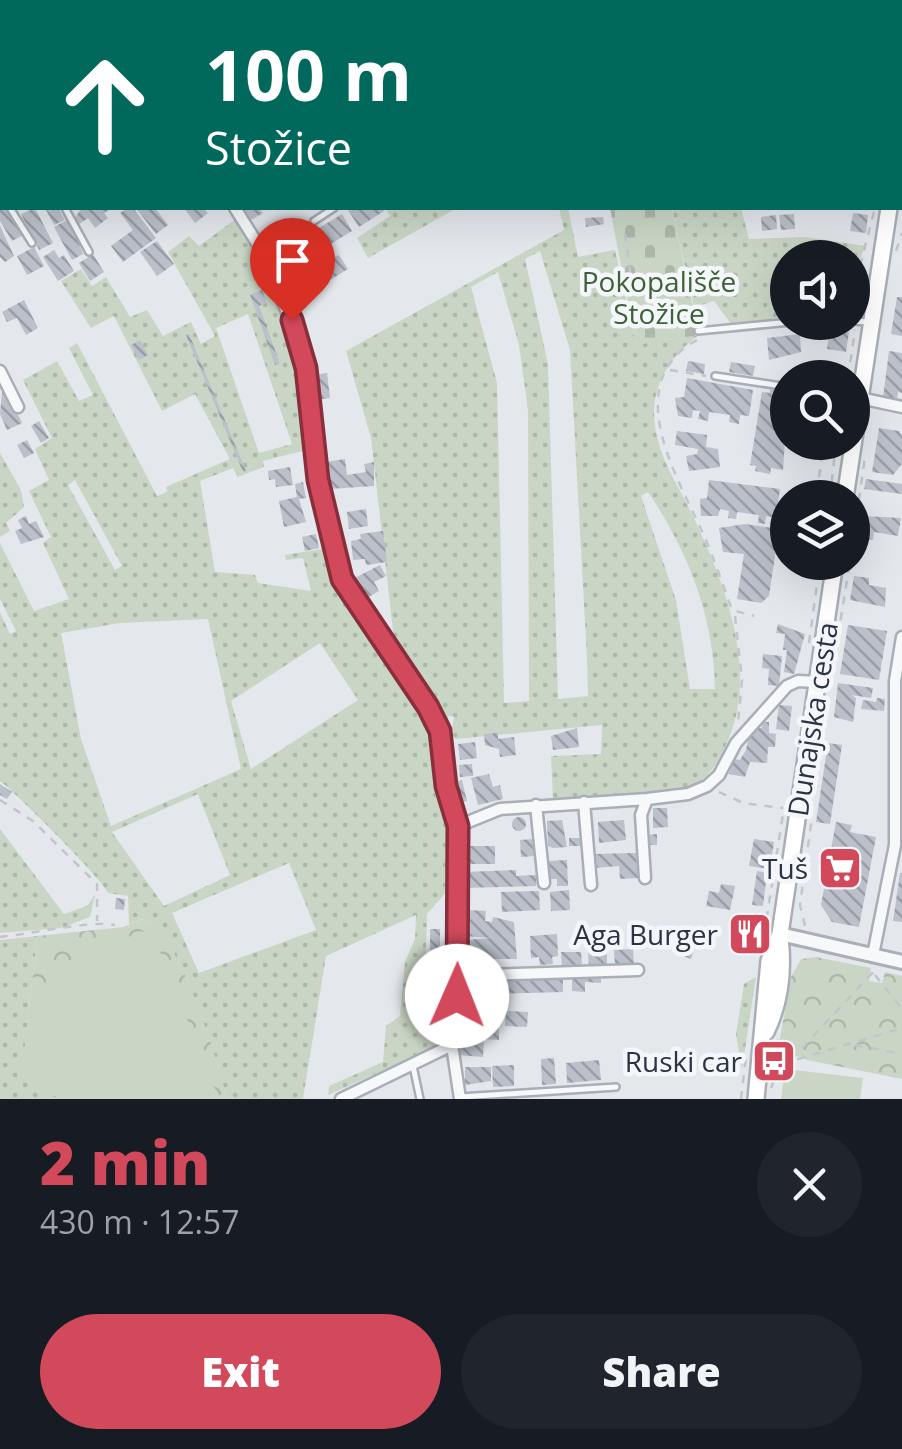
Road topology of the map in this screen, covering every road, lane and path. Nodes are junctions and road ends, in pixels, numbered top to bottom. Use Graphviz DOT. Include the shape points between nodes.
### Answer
graph roads {
  1 [pos="11,210"];
  2 [pos="65,210"];
  3 [pos="235,210"];
  4 [pos="331,210"];
  5 [pos="875,210"];
  6 [pos="890,210"];
  7 [pos="314,221"];
  8 [pos="625,234"];
  9 [pos="868,240"];
  10 [pos="32,243"];
  11 [pos="89,252"];
  12 [pos="660,288"];
  13 [pos="871,322"];
  14 [pos="770,324"];
  15 [pos="698,330"];
  16 [pos="710,330"];
  17 [pos="866,360"];
  18 [pos="668,370"];
  19 [pos="0,371"];
  20 [pos="716,376"];
  21 [pos="770,384"];
  22 [pos="870,400"];
  23 [pos="18,406"];
  24 [pos="902,407"];
  25 [pos="822,460"];
  26 [pos="819,477"];
  27 [pos="818,580"];
  28 [pos="832,580"];
  29 [pos="847,580"];
  30 [pos="735,614"];
  31 [pos="754,616"];
  32 [pos="810,636"];
  33 [pos="902,638"];
  34 [pos="836,649"];
  35 [pos="816,682"];
  36 [pos="898,682"];
  37 [pos="736,744"];
  38 [pos="900,785"];
  39 [pos="707,786"];
  40 [pos="0,800"];
  41 [pos="647,800"];
  42 [pos="584,802"];
  43 [pos="536,805"];
  44 [pos="812,806"];
  45 [pos="458,826"];
  46 [pos="644,878"];
  47 [pos="544,883"];
  48 [pos="591,885"];
  49 [pos="97,921"];
  50 [pos="806,924"];
  51 [pos="115,925"];
  52 [pos="780,934"];
  53 [pos="0,937"];
  54 [pos="762,948"];
  55 [pos="874,956"];
  56 [pos="902,962"];
  57 [pos="638,970"];
  58 [pos="458,976"];
  59 [pos="902,1009"];
  60 [pos="902,1028"];
  61 [pos="854,1044"];
  62 [pos="452,1045"];
  63 [pos="902,1054"];
  64 [pos="791,1060"];
  65 [pos="780,1064"];
  66 [pos="413,1066"];
  67 [pos="616,1087"];
  68 [pos="357,1095"];
  69 [pos="460,1098"];
  70 [pos="746,1098"];
  71 [pos="341,1099"];
  72 [pos="420,1099"];
  1 -- 10 [label="lane"];
  2 -- 11 [label="lane"];
  3 -- 45 [label="street" via="262,251 298,339 318,480 342,579 434,717"];
  4 -- 7 [label="lane"];
  5 -- 9 [label="path"];
  6 -- 13 [label="main road"];
  8 -- 12 [label="path" via="633,293"];
  13 -- 17 [label="main road"];
  14 -- 16 [label="lane"];
  15 -- 16 [label="lane"];
  16 -- 18 [label="path"];
  18 -- 20 [label="path"];
  18 -- 30 [label="path" via="658,412 662,449"];
  19 -- 23 [label="street"];
  20 -- 21 [label="lane"];
  22 -- 24 [label="street"];
  25 -- 26 [label="path"];
  27 -- 32 [label="path, Dunajska cesta"];
  28 -- 35 [label="main road, Dunajska cesta"];
  29 -- 34 [label="path, Dunajska cesta"];
  30 -- 31 [label="path"];
  30 -- 37 [label="path" via="742,680"];
  33 -- 36 [label="street"];
  35 -- 37 [label="street" via="788,686"];
  35 -- 52 [label="main road, Dunajska cesta"];
  36 -- 38 [label="street"];
  37 -- 39 [label="street"];
  38 -- 55 [label="street"];
  39 -- 41 [label="street"];
  39 -- 54 [label="path, Dunajska cesta" via="743,803 785,808"];
  40 -- 49 [label="path" via="33,821 97,884"];
  41 -- 42 [label="street"];
  41 -- 46 [label="street" via="641,816"];
  42 -- 43 [label="street"];
  42 -- 48 [label="street"];
  43 -- 45 [label="street" via="500,809"];
  43 -- 47 [label="street"];
  44 -- 50 [label="path, Dunajska cesta" via="800,905"];
  45 -- 58 [label="street"];
  49 -- 51 [label="path"];
  49 -- 53 [label="path" via="64,932"];
  52 -- 55 [label="street"];
  52 -- 70 [label="main road, Dunajska cesta" via="783,967 774,1014"];
  55 -- 56 [label="street"];
  57 -- 58 [label="street"];
  58 -- 62 [label="street"];
  59 -- 64 [label="path" via="874,974"];
  60 -- 61 [label="path"];
  61 -- 63 [label="path"];
  61 -- 64 [label="path"];
  62 -- 66 [label="street"];
  62 -- 69 [label="street"];
  64 -- 65 [label="path"];
  66 -- 68 [label="street"];
  66 -- 72 [label="lane"];
  67 -- 69 [label="lane"];
  68 -- 71 [label="street"];
}
